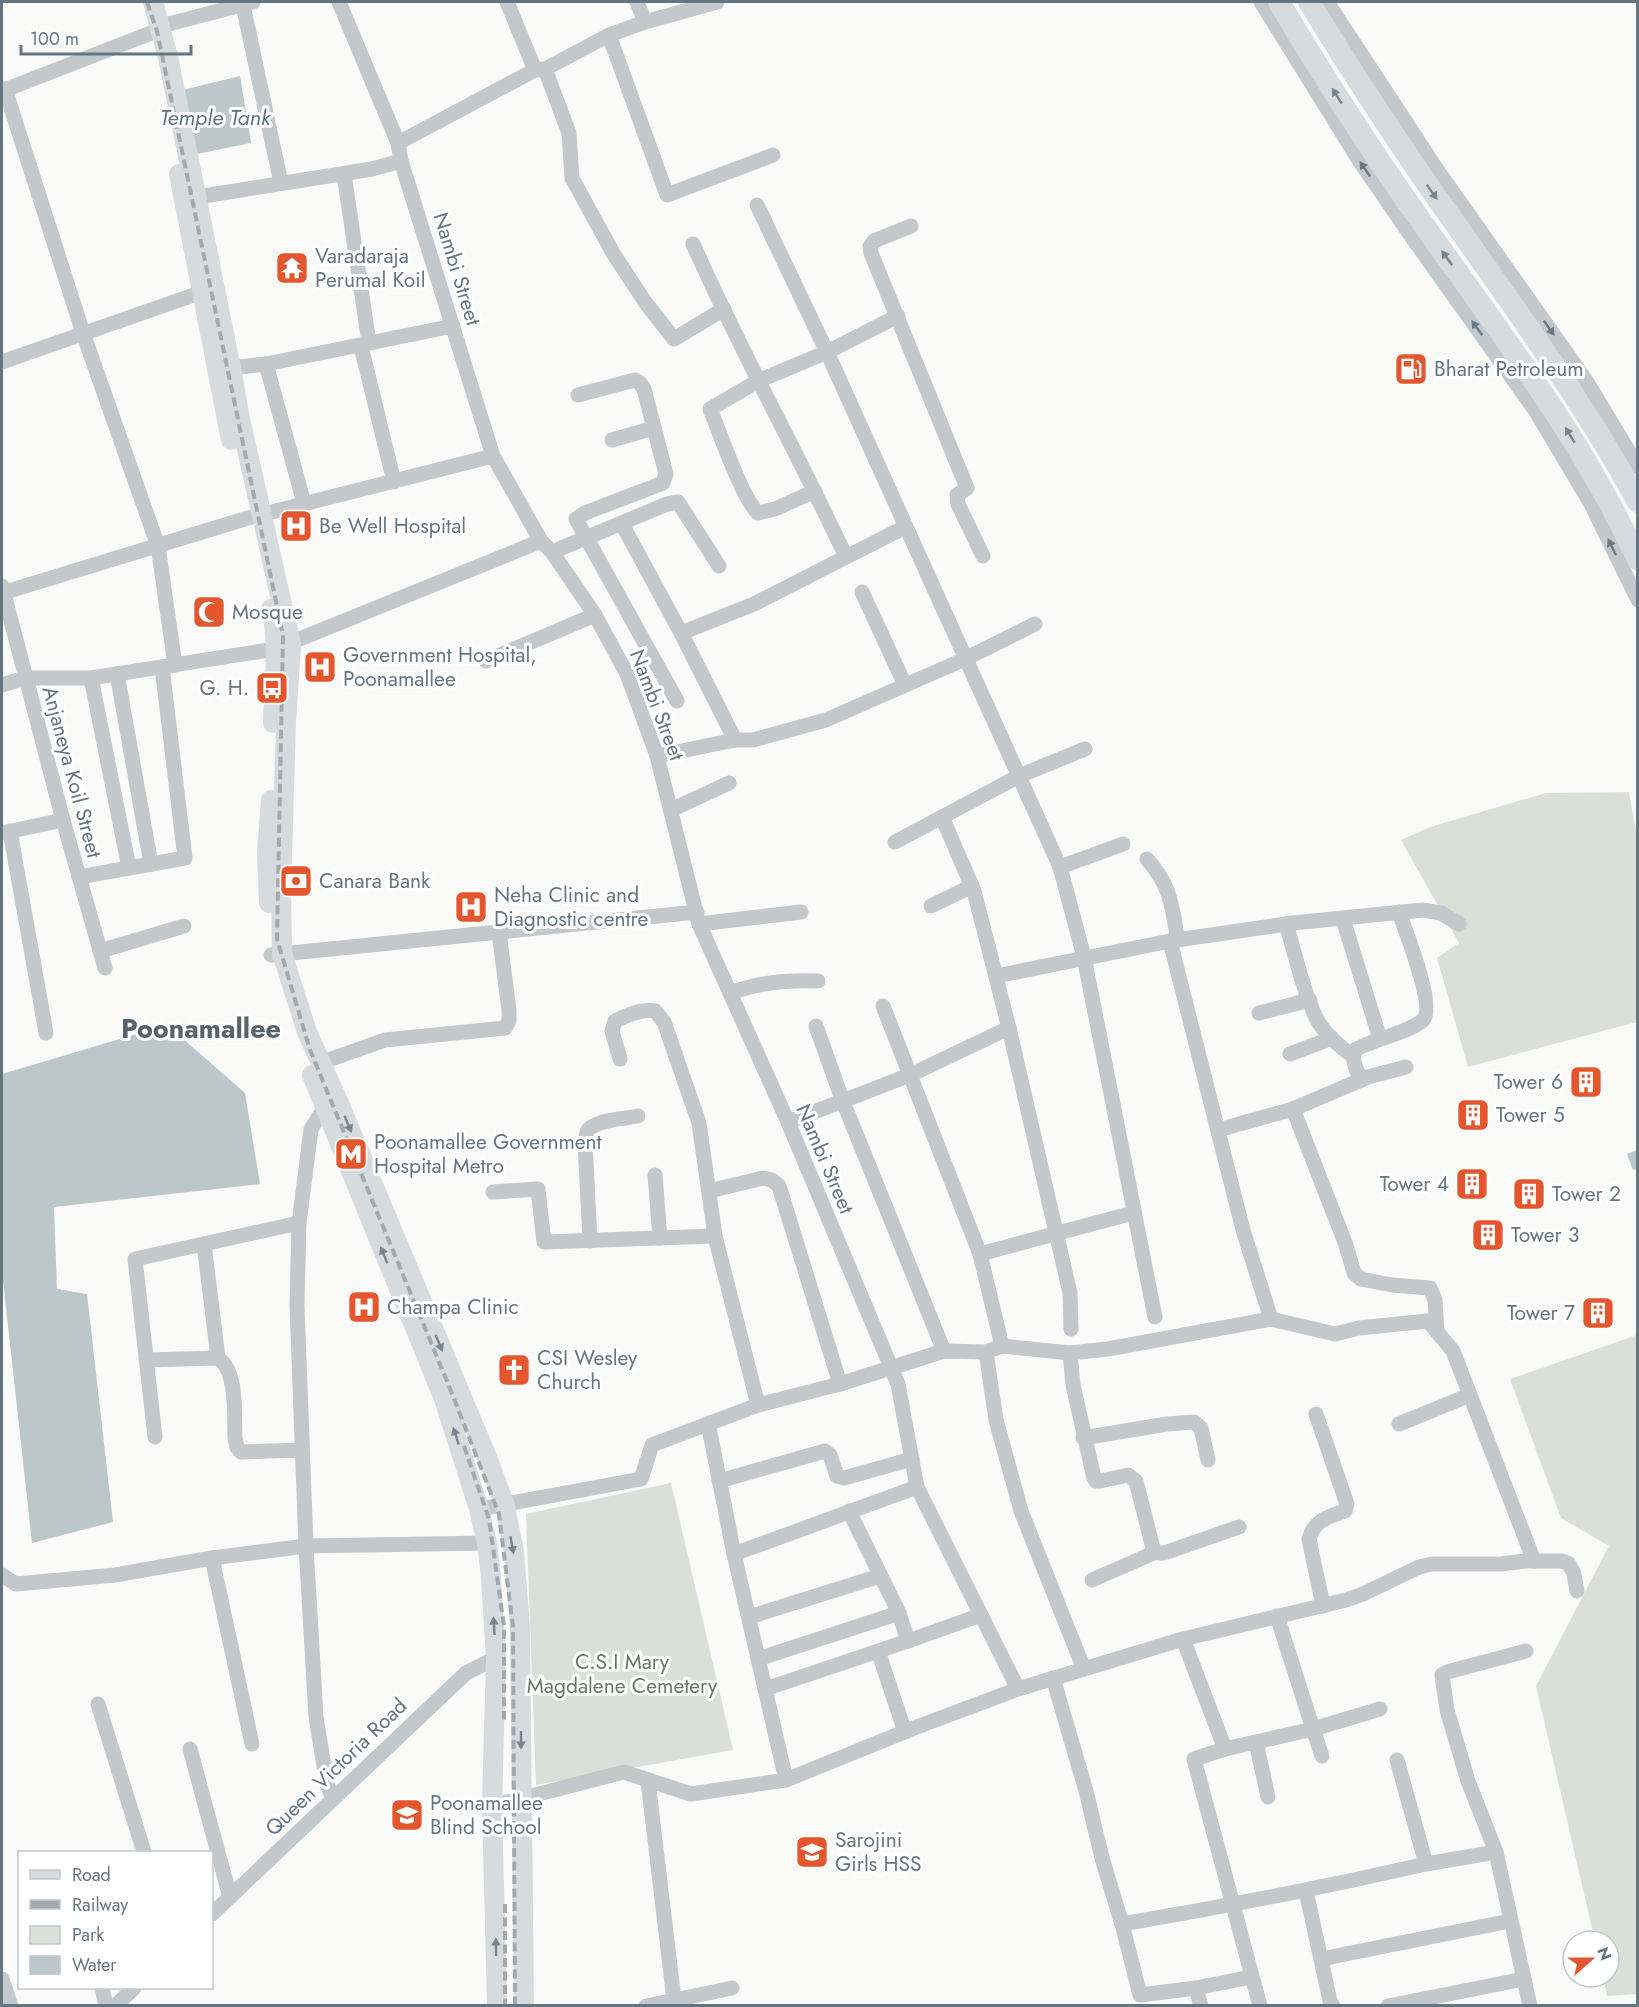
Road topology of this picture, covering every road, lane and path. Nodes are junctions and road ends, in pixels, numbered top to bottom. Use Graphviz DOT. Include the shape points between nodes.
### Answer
graph roads {
  1 [pos="140,2"];
  2 [pos="153,2"];
  3 [pos="339,2"];
  4 [pos="507,2"];
  5 [pos="637,2"];
  6 [pos="717,2"];
  7 [pos="1261,2"];
  8 [pos="1279,2"];
  9 [pos="1309,2"];
  10 [pos="1328,2"];
  11 [pos="248,3"];
  12 [pos="645,22"];
  13 [pos="156,30"];
  14 [pos="609,35"];
  15 [pos="540,70"];
  16 [pos="3,90"];
  17 [pos="398,143"];
  18 [pos="773,155"];
  19 [pos="401,161"];
  20 [pos="344,174"];
  21 [pos="280,183"];
  22 [pos="197,197"];
  23 [pos="757,205"];
  24 [pos="911,226"];
  25 [pos="693,244"];
  26 [pos="207,290"];
  27 [pos="724,309"];
  28 [pos="898,316"];
  29 [pos="453,326"];
  30 [pos="83,333"];
  31 [pos="365,344"];
  32 [pos="827,352"];
  33 [pos="2,362"];
  34 [pos="266,364"];
  35 [pos="231,368"];
  36 [pos="758,381"];
  37 [pos="578,395"];
  38 [pos="654,428"];
  39 [pos="612,440"];
  40 [pos="493,456"];
  41 [pos="1638,467"];
  42 [pos="394,483"];
  43 [pos="815,491"];
  44 [pos="1638,502"];
  45 [pos="304,503"];
  46 [pos="255,517"];
  47 [pos="622,524"];
  48 [pos="905,527"];
  49 [pos="585,539"];
  50 [pos="158,546"];
  51 [pos="546,547"];
  52 [pos="983,556"];
  53 [pos="846,557"];
  54 [pos="1638,560"];
  55 [pos="719,566"];
  56 [pos="2,591"];
  57 [pos="862,592"];
  58 [pos="1638,600"];
  59 [pos="595,615"];
  60 [pos="1035,624"];
  61 [pos="681,633"];
  62 [pos="283,647"];
  63 [pos="965,659"];
  64 [pos="486,661"];
  65 [pos="168,666"];
  66 [pos="117,674"];
  67 [pos="25,678"];
  68 [pos="91,678"];
  69 [pos="2,685"];
  70 [pos="905,685"];
  71 [pos="677,701"];
  72 [pos="735,740"];
  73 [pos="1085,748"];
  74 [pos="657,756"];
  75 [pos="1019,776"];
  76 [pos="729,783"];
  77 [pos="671,810"];
  78 [pos="942,817"];
  79 [pos="63,820"];
  80 [pos="6,832"];
  81 [pos="895,842"];
  82 [pos="1123,844"];
  83 [pos="1147,859"];
  84 [pos="151,864"];
  85 [pos="1060,867"];
  86 [pos="129,868"];
  87 [pos="79,877"];
  88 [pos="972,886"];
  89 [pos="931,906"];
  90 [pos="801,912"];
  91 [pos="1399,912"];
  92 [pos="698,918"];
  93 [pos="1343,919"];
  94 [pos="1286,924"];
  95 [pos="1459,924"];
  96 [pos="184,926"];
  97 [pos="499,932"];
  98 [pos="1174,941"];
  99 [pos="100,951"];
  100 [pos="277,954"];
  101 [pos="1083,957"];
  102 [pos="105,968"];
  103 [pos="996,976"];
  104 [pos="818,981"];
  105 [pos="730,993"];
  106 [pos="1310,1000"];
  107 [pos="883,1006"];
  108 [pos="1259,1013"];
  109 [pos="816,1026"];
  110 [pos="1009,1028"];
  111 [pos="46,1033"];
  112 [pos="1332,1038"];
  113 [pos="1380,1039"];
  114 [pos="1290,1054"];
  115 [pos="1353,1056"];
  116 [pos="620,1059"];
  117 [pos="320,1063"];
  118 [pos="1406,1067"];
  119 [pos="910,1075"];
  120 [pos="1361,1080"];
  121 [pos="842,1100"];
  122 [pos="332,1104"];
  123 [pos="1293,1109"];
  124 [pos="638,1116"];
  125 [pos="788,1122"];
  126 [pos="1218,1130"];
  127 [pos="655,1175"];
  128 [pos="709,1191"];
  129 [pos="493,1192"];
  130 [pos="1133,1213"];
  131 [pos="299,1223"];
  132 [pos="1057,1232"];
  133 [pos="715,1236"];
  134 [pos="660,1238"];
  135 [pos="590,1241"];
  136 [pos="204,1244"];
  137 [pos="980,1254"];
  138 [pos="1155,1317"];
  139 [pos="1271,1319"];
  140 [pos="1071,1329"];
  141 [pos="1437,1332"];
  142 [pos="1002,1346"];
  143 [pos="944,1351"];
  144 [pos="986,1352"];
  145 [pos="1070,1353"];
  146 [pos="218,1358"];
  147 [pos="146,1360"];
  148 [pos="890,1368"];
  149 [pos="840,1384"];
  150 [pos="1470,1395"];
  151 [pos="758,1405"];
  152 [pos="1316,1414"];
  153 [pos="708,1423"];
  154 [pos="1399,1424"];
  155 [pos="155,1437"];
  156 [pos="1083,1438"];
  157 [pos="302,1450"];
  158 [pos="912,1459"];
  159 [pos="1208,1460"];
  160 [pos="720,1481"];
  161 [pos="918,1487"];
  162 [pos="505,1506"];
  163 [pos="479,1509"];
  164 [pos="849,1511"];
  165 [pos="1239,1527"];
  166 [pos="487,1543"];
  167 [pos="306,1546"];
  168 [pos="1156,1552"];
  169 [pos="734,1554"];
  170 [pos="212,1558"];
  171 [pos="1534,1561"];
  172 [pos="2,1575"];
  173 [pos="880,1576"];
  174 [pos="1092,1580"];
  175 [pos="1577,1591"];
  176 [pos="1323,1606"];
  177 [pos="899,1613"];
  178 [pos="981,1615"];
  179 [pos="1276,1616"];
  180 [pos="749,1617"];
  181 [pos="1183,1639"];
  182 [pos="908,1641"];
  183 [pos="878,1651"];
  184 [pos="1526,1652"];
  185 [pos="496,1658"];
  186 [pos="758,1659"];
  187 [pos="1084,1669"];
  188 [pos="1053,1678"];
  189 [pos="765,1689"];
  190 [pos="1018,1689"];
  191 [pos="98,1704"];
  192 [pos="1380,1709"];
  193 [pos="1313,1729"];
  194 [pos="904,1732"];
  195 [pos="1256,1742"];
  196 [pos="252,1744"];
  197 [pos="190,1749"];
  198 [pos="1225,1749"];
  199 [pos="1322,1756"];
  200 [pos="1397,1760"];
  201 [pos="786,1780"];
  202 [pos="648,1781"];
  203 [pos="521,1797"];
  204 [pos="1268,1797"];
  205 [pos="333,1799"];
  206 [pos="492,1806"];
  207 [pos="144,1851"];
  208 [pos="1496,1852"];
  209 [pos="1426,1864"];
  210 [pos="1306,1891"];
  211 [pos="230,1897"];
  212 [pos="1232,1903"];
  213 [pos="213,1913"];
  214 [pos="1510,1921"];
  215 [pos="1122,1924"];
  216 [pos="1321,1959"];
  217 [pos="1251,1977"];
  218 [pos="1524,1978"];
  219 [pos="2,1979"];
  220 [pos="732,1988"];
  221 [pos="1196,1988"];
  222 [pos="102,1989"];
  223 [pos="133,1989"];
  224 [pos="674,2000"];
  225 [pos="1140,2000"];
  226 [pos="11,2006"];
  227 [pos="106,2006"];
  228 [pos="116,2006"];
  229 [pos="497,2006"];
  230 [pos="524,2006"];
  231 [pos="646,2006"];
  232 [pos="1201,2006"];
  233 [pos="1260,2006"];
  234 [pos="1333,2006"];
  235 [pos="1388,2006"];
  236 [pos="1530,2006"];
  1 -- 13 [label="main road"];
  2 -- 13 [label="main road"];
  3 -- 17 [label="street, Nambi Street"];
  4 -- 15 [label="street"];
  5 -- 12 [label="street"];
  6 -- 12 [label="street"];
  58 -- 7 [label="street, one-way" via="1591,504 1535,410 1359,160"];
  54 -- 8 [label="highway, one-way" via="1556,411 1403,195"];
  9 -- 44 [label="highway, one-way" via="1428,186 1569,386"];
  10 -- 41 [label="street, one-way" via="1438,171 1587,382"];
  11 -- 13 [label="street"];
  11 -- 21 [label="street"];
  12 -- 14 [label="street"];
  13 -- 16 [label="street"];
  13 -- 22 [label="main road"];
  13 -- 26 [label="main road"];
  14 -- 15 [label="street"];
  14 -- 18 [label="street" via="667,195"];
  15 -- 17 [label="street"];
  15 -- 27 [label="street" via="569,133 572,178 645,302 674,339"];
  16 -- 30 [label="street"];
  17 -- 19 [label="street, Nambi Street"];
  19 -- 20 [label="street"];
  19 -- 29 [label="street, Nambi Street"];
  20 -- 21 [label="street"];
  20 -- 31 [label="street"];
  21 -- 22 [label="street"];
  22 -- 26 [label="main road"];
  23 -- 32 [label="street"];
  24 -- 28 [label="street" via="874,241 870,247"];
  25 -- 27 [label="street"];
  26 -- 30 [label="street"];
  26 -- 35 [label="main road"];
  26 -- 46 [label="main road"];
  27 -- 36 [label="street"];
  28 -- 32 [label="street"];
  28 -- 52 [label="street" via="967,488 957,495 958,504"];
  29 -- 31 [label="street"];
  29 -- 40 [label="street, Nambi Street"];
  30 -- 33 [label="street"];
  30 -- 50 [label="street"];
  31 -- 34 [label="street"];
  31 -- 42 [label="street"];
  32 -- 36 [label="street"];
  32 -- 48 [label="street"];
  34 -- 35 [label="street"];
  34 -- 45 [label="street"];
  35 -- 46 [label="main road"];
  36 -- 43 [label="street"];
  36 -- 43 [label="street" via="710,409 752,508 758,513 765,512"];
  37 -- 38 [label="street" via="638,381 644,389"];
  38 -- 39 [label="street"];
  38 -- 49 [label="street" via="666,474 663,483 577,516"];
  40 -- 42 [label="street"];
  40 -- 51 [label="street, Nambi Street"];
  42 -- 45 [label="street"];
  43 -- 53 [label="street"];
  45 -- 46 [label="street"];
  46 -- 50 [label="street"];
  46 -- 62 [label="main road"];
  47 -- 49 [label="street"];
  47 -- 55 [label="street" via="678,502"];
  47 -- 61 [label="street"];
  48 -- 53 [label="street"];
  48 -- 63 [label="street"];
  49 -- 51 [label="street"];
  49 -- 71 [label="street"];
  50 -- 56 [label="street"];
  50 -- 65 [label="street"];
  51 -- 59 [label="street, Nambi Street"];
  51 -- 62 [label="street"];
  53 -- 61 [label="street" via="754,604"];
  56 -- 67 [label="street, Anjaneya Koil Street"];
  57 -- 70 [label="street"];
  59 -- 64 [label="street"];
  59 -- 74 [label="street, Nambi Street" via="627,674"];
  60 -- 63 [label="street"];
  61 -- 72 [label="street"];
  62 -- 65 [label="street"];
  62 -- 100 [label="main road" via="286,722"];
  63 -- 70 [label="street"];
  63 -- 75 [label="street"];
  65 -- 66 [label="street"];
  65 -- 84 [label="street" via="184,858"];
  66 -- 68 [label="street"];
  66 -- 84 [label="street"];
  67 -- 68 [label="street"];
  67 -- 69 [label="street"];
  67 -- 79 [label="street, Anjaneya Koil Street"];
  68 -- 86 [label="street"];
  70 -- 72 [label="street" via="825,720 753,740"];
  72 -- 74 [label="street"];
  73 -- 75 [label="street"];
  74 -- 77 [label="street, Nambi Street"];
  75 -- 78 [label="street"];
  75 -- 85 [label="street"];
  76 -- 77 [label="street"];
  77 -- 92 [label="street, Nambi Street"];
  78 -- 81 [label="street"];
  78 -- 88 [label="street"];
  79 -- 80 [label="street"];
  79 -- 87 [label="street, Anjaneya Koil Street"];
  80 -- 111 [label="street"];
  82 -- 85 [label="street"];
  83 -- 98 [label="street" via="1169,891"];
  84 -- 86 [label="street"];
  85 -- 101 [label="street"];
  86 -- 87 [label="street"];
  87 -- 99 [label="street, Anjaneya Koil Street"];
  88 -- 89 [label="street"];
  88 -- 103 [label="street"];
  90 -- 92 [label="street"];
  91 -- 93 [label="street"];
  91 -- 95 [label="street" via="1441,913"];
  91 -- 113 [label="street" via="1428,1011 1415,1025"];
  92 -- 97 [label="street"];
  92 -- 105 [label="street, Nambi Street"];
  93 -- 94 [label="street"];
  93 -- 113 [label="street"];
  94 -- 98 [label="street"];
  94 -- 106 [label="street"];
  96 -- 99 [label="street"];
  97 -- 100 [label="street"];
  97 -- 117 [label="street" via="509,1010 505,1028 385,1041"];
  98 -- 101 [label="street"];
  98 -- 126 [label="street"];
  99 -- 102 [label="street, Anjaneya Koil Street"];
  100 -- 117 [label="main road"];
  100 -- 122 [label="main road" via="292,1028"];
  101 -- 103 [label="street"];
  101 -- 130 [label="street"];
  103 -- 110 [label="street"];
  104 -- 105 [label="street" via="778,980"];
  105 -- 125 [label="street, Nambi Street"];
  106 -- 108 [label="street"];
  106 -- 112 [label="street" via="1319,1023"];
  107 -- 119 [label="street"];
  109 -- 121 [label="street"];
  110 -- 119 [label="street"];
  110 -- 132 [label="street"];
  112 -- 114 [label="street"];
  112 -- 115 [label="street"];
  113 -- 115 [label="street" via="1361,1046"];
  115 -- 120 [label="street"];
  116 -- 128 [label="street" via="612,1031 615,1021 646,1010 655,1011 664,1022 699,1123"];
  117 -- 122 [label="main road"];
  118 -- 120 [label="street"];
  119 -- 121 [label="street"];
  119 -- 137 [label="street"];
  120 -- 123 [label="street"];
  121 -- 125 [label="street"];
  121 -- 143 [label="street"];
  122 -- 131 [label="street" via="311,1130"];
  122 -- 162 [label="main road, one-way"];
  163 -- 122 [label="main road, one-way" via="444,1399"];
  123 -- 126 [label="street"];
  123 -- 141 [label="street" via="1354,1273 1361,1279 1392,1286 1430,1288 1436,1300"];
  124 -- 135 [label="street" via="607,1122 586,1134"];
  125 -- 148 [label="street, Nambi Street"];
  126 -- 139 [label="street"];
  127 -- 134 [label="street"];
  128 -- 133 [label="street"];
  128 -- 149 [label="street" via="764,1178 779,1186"];
  129 -- 135 [label="street" via="538,1189 544,1242"];
  130 -- 132 [label="street"];
  130 -- 138 [label="street"];
  131 -- 136 [label="street"];
  131 -- 157 [label="street" via="297,1305"];
  132 -- 137 [label="street"];
  132 -- 140 [label="street" via="1070,1293"];
  133 -- 134 [label="street"];
  133 -- 151 [label="street"];
  134 -- 135 [label="street"];
  136 -- 146 [label="street"];
  136 -- 147 [label="street" via="135,1259"];
  137 -- 142 [label="street"];
  139 -- 141 [label="street" via="1335,1334 1428,1321"];
  139 -- 145 [label="street"];
  141 -- 150 [label="street" via="1453,1352"];
  142 -- 144 [label="street"];
  142 -- 145 [label="street"];
  143 -- 144 [label="street"];
  143 -- 148 [label="street"];
  144 -- 187 [label="street" via="996,1420 1021,1511"];
  145 -- 156 [label="street"];
  146 -- 147 [label="street"];
  146 -- 157 [label="street" via="225,1362 232,1382 235,1438 241,1452"];
  147 -- 155 [label="street"];
  148 -- 149 [label="street"];
  148 -- 158 [label="street, Nambi Street" via="898,1384"];
  149 -- 151 [label="street"];
  150 -- 154 [label="street"];
  150 -- 171 [label="street"];
  151 -- 153 [label="street"];
  152 -- 176 [label="street" via="1347,1504 1345,1511 1320,1521 1309,1539"];
  153 -- 160 [label="street"];
  153 -- 162 [label="street" via="652,1445 641,1479"];
  156 -- 159 [label="street" via="1194,1422 1201,1428"];
  156 -- 168 [label="street" via="1096,1481 1128,1475 1136,1481"];
  157 -- 167 [label="street"];
  158 -- 160 [label="street" via="844,1478 837,1476 828,1452 821,1451"];
  158 -- 161 [label="street, Nambi Street"];
  160 -- 169 [label="street"];
  161 -- 164 [label="street"];
  161 -- 178 [label="street, Nambi Street"];
  162 -- 163 [label="street"];
  162 -- 203 [label="main road, one-way" via="514,1552 520,1626"];
  163 -- 166 [label="main road"];
  164 -- 169 [label="street"];
  164 -- 173 [label="street"];
  165 -- 168 [label="street" via="1162,1554"];
  166 -- 167 [label="street"];
  185 -- 166 [label="main road, one-way"];
  167 -- 170 [label="street"];
  167 -- 205 [label="street" via="316,1717"];
  168 -- 174 [label="street"];
  169 -- 180 [label="street"];
  170 -- 172 [label="street" via="115,1575 16,1584"];
  170 -- 196 [label="street"];
  171 -- 175 [label="street" via="1569,1564"];
  171 -- 176 [label="street" via="1432,1564 1363,1594"];
  173 -- 177 [label="street"];
  173 -- 180 [label="street"];
  176 -- 179 [label="street"];
  177 -- 182 [label="street"];
  177 -- 186 [label="street"];
  178 -- 182 [label="street"];
  178 -- 190 [label="street, Nambi Street"];
  179 -- 181 [label="street"];
  179 -- 193 [label="street"];
  180 -- 186 [label="street"];
  181 -- 187 [label="street"];
  181 -- 198 [label="street"];
  182 -- 183 [label="street"];
  183 -- 189 [label="street"];
  183 -- 194 [label="street"];
  184 -- 208 [label="street" via="1447,1672 1441,1677 1468,1781"];
  185 -- 205 [label="street, Queen Victoria Road" via="466,1673"];
  185 -- 206 [label="main road"];
  186 -- 189 [label="street"];
  187 -- 188 [label="street"];
  188 -- 190 [label="street"];
  188 -- 215 [label="street"];
  189 -- 201 [label="street"];
  190 -- 194 [label="street"];
  191 -- 207 [label="street"];
  192 -- 193 [label="street"];
  193 -- 195 [label="street"];
  193 -- 199 [label="street"];
  194 -- 201 [label="street"];
  195 -- 198 [label="street"];
  195 -- 204 [label="street"];
  197 -- 211 [label="street"];
  198 -- 212 [label="street" via="1194,1759"];
  200 -- 209 [label="street"];
  201 -- 202 [label="street" via="691,1794"];
  202 -- 203 [label="street" via="624,1772"];
  202 -- 224 [label="street"];
  203 -- 206 [label="street"];
  203 -- 230 [label="main road"];
  205 -- 211 [label="street, Queen Victoria Road"];
  229 -- 206 [label="main road, one-way"];
  208 -- 209 [label="street"];
  208 -- 214 [label="street"];
  209 -- 210 [label="street"];
  210 -- 212 [label="street"];
  210 -- 216 [label="street"];
  211 -- 213 [label="street, Queen Victoria Road"];
  212 -- 215 [label="street"];
  212 -- 217 [label="street"];
  214 -- 216 [label="street"];
  214 -- 218 [label="street"];
  215 -- 225 [label="street"];
  216 -- 234 [label="street"];
  217 -- 221 [label="street"];
  217 -- 233 [label="street"];
  218 -- 235 [label="street"];
  218 -- 236 [label="street"];
  219 -- 226 [label="street"];
  220 -- 224 [label="street"];
  221 -- 225 [label="street"];
  221 -- 232 [label="street"];
  222 -- 227 [label="street"];
  223 -- 228 [label="street"];
  224 -- 231 [label="street"];
}
